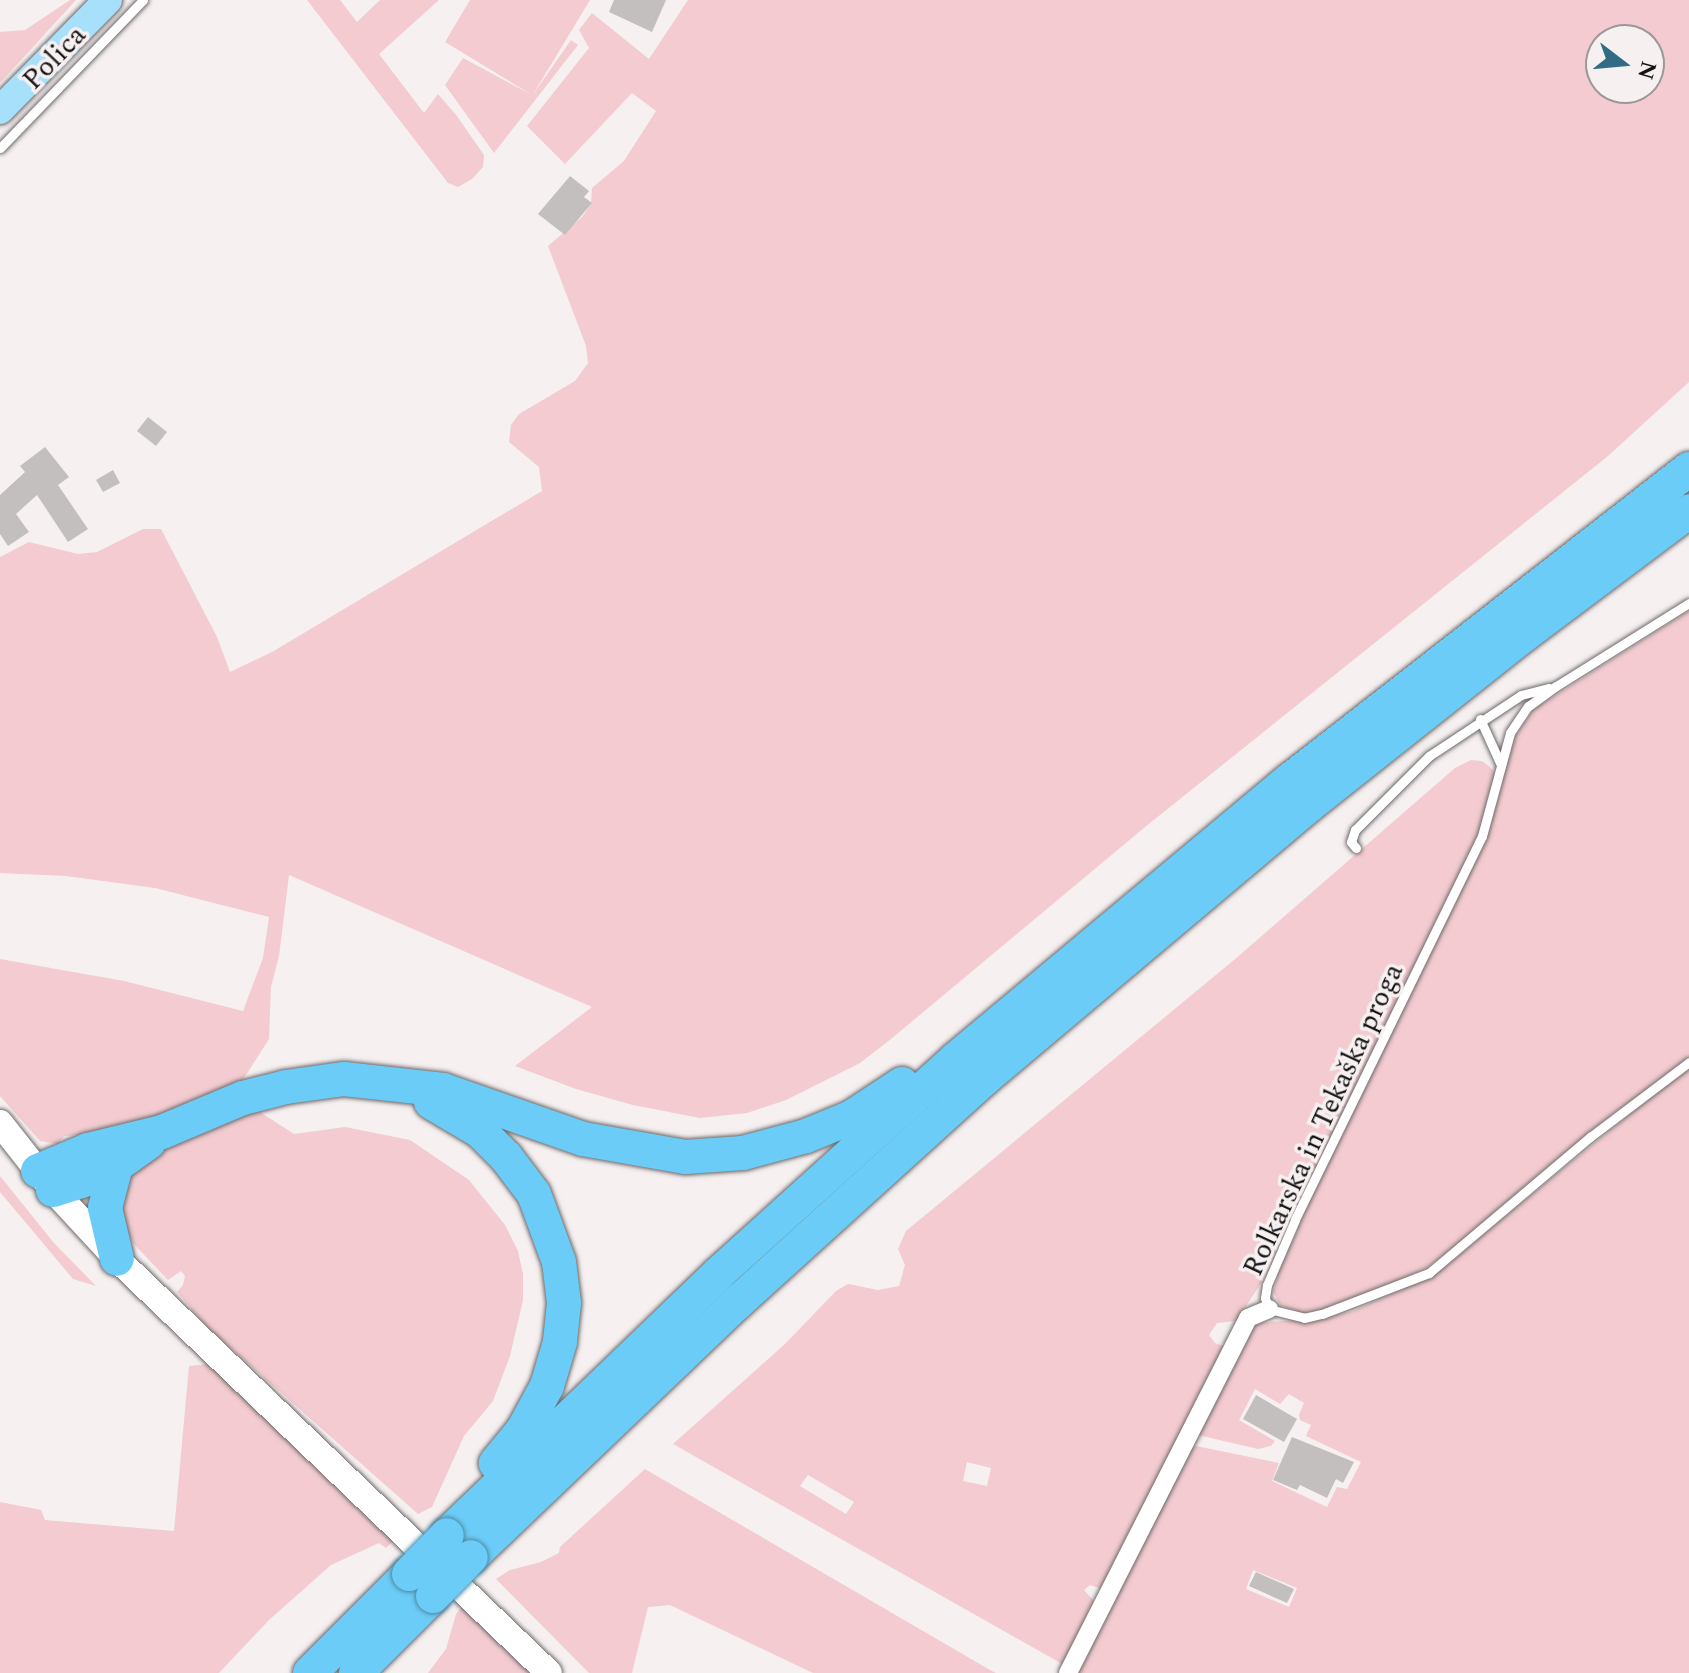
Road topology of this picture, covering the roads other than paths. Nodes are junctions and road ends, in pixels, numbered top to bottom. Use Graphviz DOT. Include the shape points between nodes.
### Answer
graph roads {
  1 [pos="108,0"];
  2 [pos="143,0"];
  3 [pos="0,110"];
  4 [pos="0,148"];
  5 [pos="1689,469"];
  6 [pos="1689,511"];
  7 [pos="1689,603"];
  8 [pos="1556,686"];
  9 [pos="1480,719"];
  10 [pos="1501,765"];
  11 [pos="1356,848"];
  12 [pos="956,1059"];
  13 [pos="1689,1062"];
  14 [pos="391,1084"];
  15 [pos="0,1123"];
  16 [pos="162,1132"];
  17 [pos="116,1166"];
  18 [pos="46,1180"];
  19 [pos="117,1259"];
  20 [pos="1269,1309"];
  21 [pos="459,1546"];
  22 [pos="421,1585"];
  23 [pos="310,1673"];
  24 [pos="356,1673"];
  25 [pos="549,1673"];
  26 [pos="1068,1673"];
  1 -- 3 [label="main road"];
  2 -- 4 [label="lane, Polica"];
  5 -- 12 [label="highway" via="1278,789"];
  6 -- 21 [label="highway" via="1308,806 984,1079"];
  7 -- 8 [label="lane, Rolkarska in Tekaška proga"];
  8 -- 9 [label="lane" via="1521,695"];
  8 -- 10 [label="lane, Rolkarska in Tekaška proga" via="1528,706 1510,733"];
  9 -- 10 [label="lane"];
  9 -- 11 [label="lane" via="1429,756 1374,807 1351,837"];
  10 -- 20 [label="lane, Rolkarska in Tekaška proga" via="1482,836 1267,1285"];
  12 -- 14 [label="highway" via="916,1073 852,1117 806,1136 743,1153 685,1157 583,1139 443,1090"];
  12 -- 21 [label="highway" via="718,1274"];
  13 -- 20 [label="lane, Rolkarska in Tekaška proga" via="1590,1137 1429,1273 1322,1314 1304,1318"];
  14 -- 16 [label="highway" via="344,1079 286,1087 243,1098"];
  14 -- 21 [label="highway" via="440,1105 480,1131 506,1157 534,1194 559,1262 564,1303 547,1386 523,1430 467,1494"];
  15 -- 18 [label="main road"];
  16 -- 17 [label="highway"];
  16 -- 18 [label="highway" via="88,1150"];
  17 -- 18 [label="highway" via="81,1184"];
  17 -- 19 [label="highway" via="105,1208"];
  18 -- 19 [label="main road"];
  19 -- 25 [label="main road"];
  20 -- 26 [label="street" via="1248,1318"];
  21 -- 22 [label="highway, bridge"];
  22 -- 23 [label="highway"];
  22 -- 24 [label="highway"];
}
